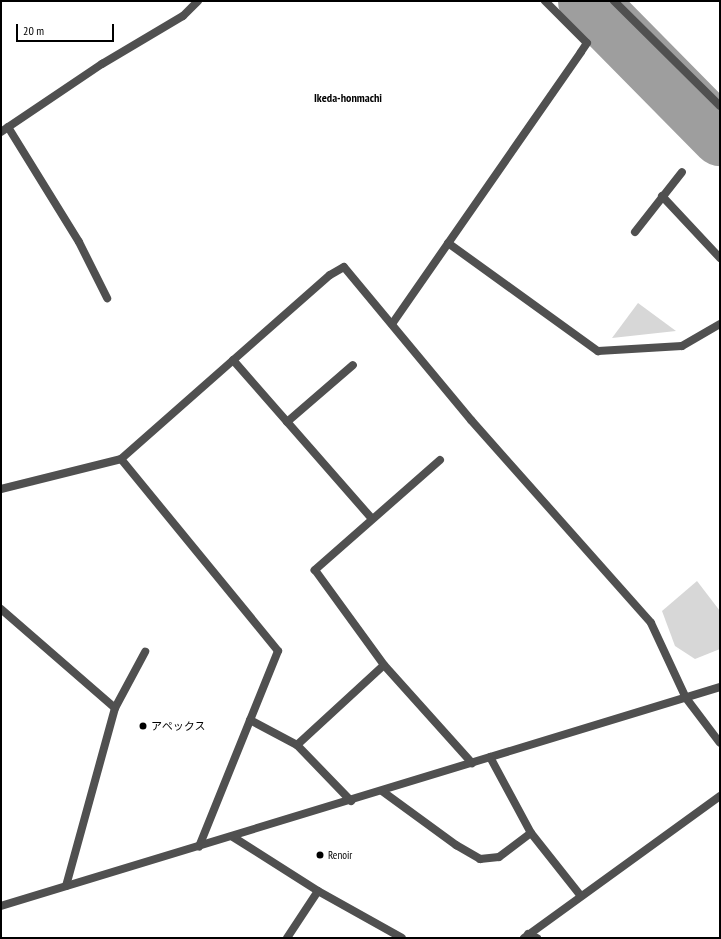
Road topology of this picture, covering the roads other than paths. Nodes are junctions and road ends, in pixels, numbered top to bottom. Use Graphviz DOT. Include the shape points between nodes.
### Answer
graph roads {
  1 [pos="198,1"];
  2 [pos="545,1"];
  3 [pos="615,1"];
  4 [pos="718,101"];
  5 [pos="4,130"];
  6 [pos="682,172"];
  7 [pos="662,196"];
  8 [pos="635,232"];
  9 [pos="448,244"];
  10 [pos="720,258"];
  11 [pos="107,298"];
  12 [pos="392,324"];
  13 [pos="720,324"];
  14 [pos="233,360"];
  15 [pos="353,365"];
  16 [pos="288,422"];
  17 [pos="122,459"];
  18 [pos="440,460"];
  19 [pos="1,489"];
  20 [pos="372,519"];
  21 [pos="1,609"];
  22 [pos="145,652"];
  23 [pos="384,665"];
  24 [pos="720,687"];
  25 [pos="686,698"];
  26 [pos="115,708"];
  27 [pos="250,720"];
  28 [pos="720,743"];
  29 [pos="296,744"];
  30 [pos="490,758"];
  31 [pos="472,763"];
  32 [pos="382,792"];
  33 [pos="720,796"];
  34 [pos="351,801"];
  35 [pos="531,833"];
  36 [pos="233,837"];
  37 [pos="199,847"];
  38 [pos="66,886"];
  39 [pos="318,891"];
  40 [pos="581,896"];
  41 [pos="1,906"];
  42 [pos="526,936"];
  43 [pos="287,938"];
  44 [pos="402,938"];
  45 [pos="538,938"];
  1 -- 5 [label="street" via="183,16 102,64"];
  2 -- 9 [label="street" via="587,43"];
  3 -- 4 [label="street"];
  5 -- 11 [label="street" via="79,242"];
  6 -- 7 [label="street"];
  7 -- 8 [label="street"];
  7 -- 10 [label="street"];
  9 -- 12 [label="street"];
  9 -- 13 [label="street" via="598,351 682,346"];
  12 -- 14 [label="street" via="344,268 330,275"];
  12 -- 25 [label="street" via="471,420 651,623"];
  14 -- 16 [label="street"];
  14 -- 17 [label="street"];
  15 -- 16 [label="street"];
  16 -- 20 [label="street"];
  17 -- 19 [label="street"];
  17 -- 27 [label="street" via="278,652"];
  18 -- 20 [label="street"];
  20 -- 23 [label="street" via="315,570"];
  21 -- 26 [label="street"];
  22 -- 26 [label="street"];
  23 -- 29 [label="street"];
  23 -- 31 [label="street"];
  24 -- 25 [label="street"];
  25 -- 28 [label="street"];
  25 -- 30 [label="street"];
  26 -- 38 [label="street"];
  27 -- 29 [label="street"];
  27 -- 37 [label="street"];
  29 -- 34 [label="street"];
  30 -- 31 [label="street"];
  30 -- 35 [label="street"];
  31 -- 32 [label="street"];
  32 -- 34 [label="street"];
  32 -- 35 [label="street" via="480,859 500,857"];
  33 -- 40 [label="street"];
  34 -- 36 [label="street"];
  35 -- 40 [label="street"];
  36 -- 37 [label="street"];
  36 -- 39 [label="street"];
  37 -- 38 [label="street"];
  38 -- 41 [label="street"];
  39 -- 43 [label="street"];
  39 -- 44 [label="street"];
  40 -- 42 [label="street"];
  42 -- 45 [label="street"];
}
